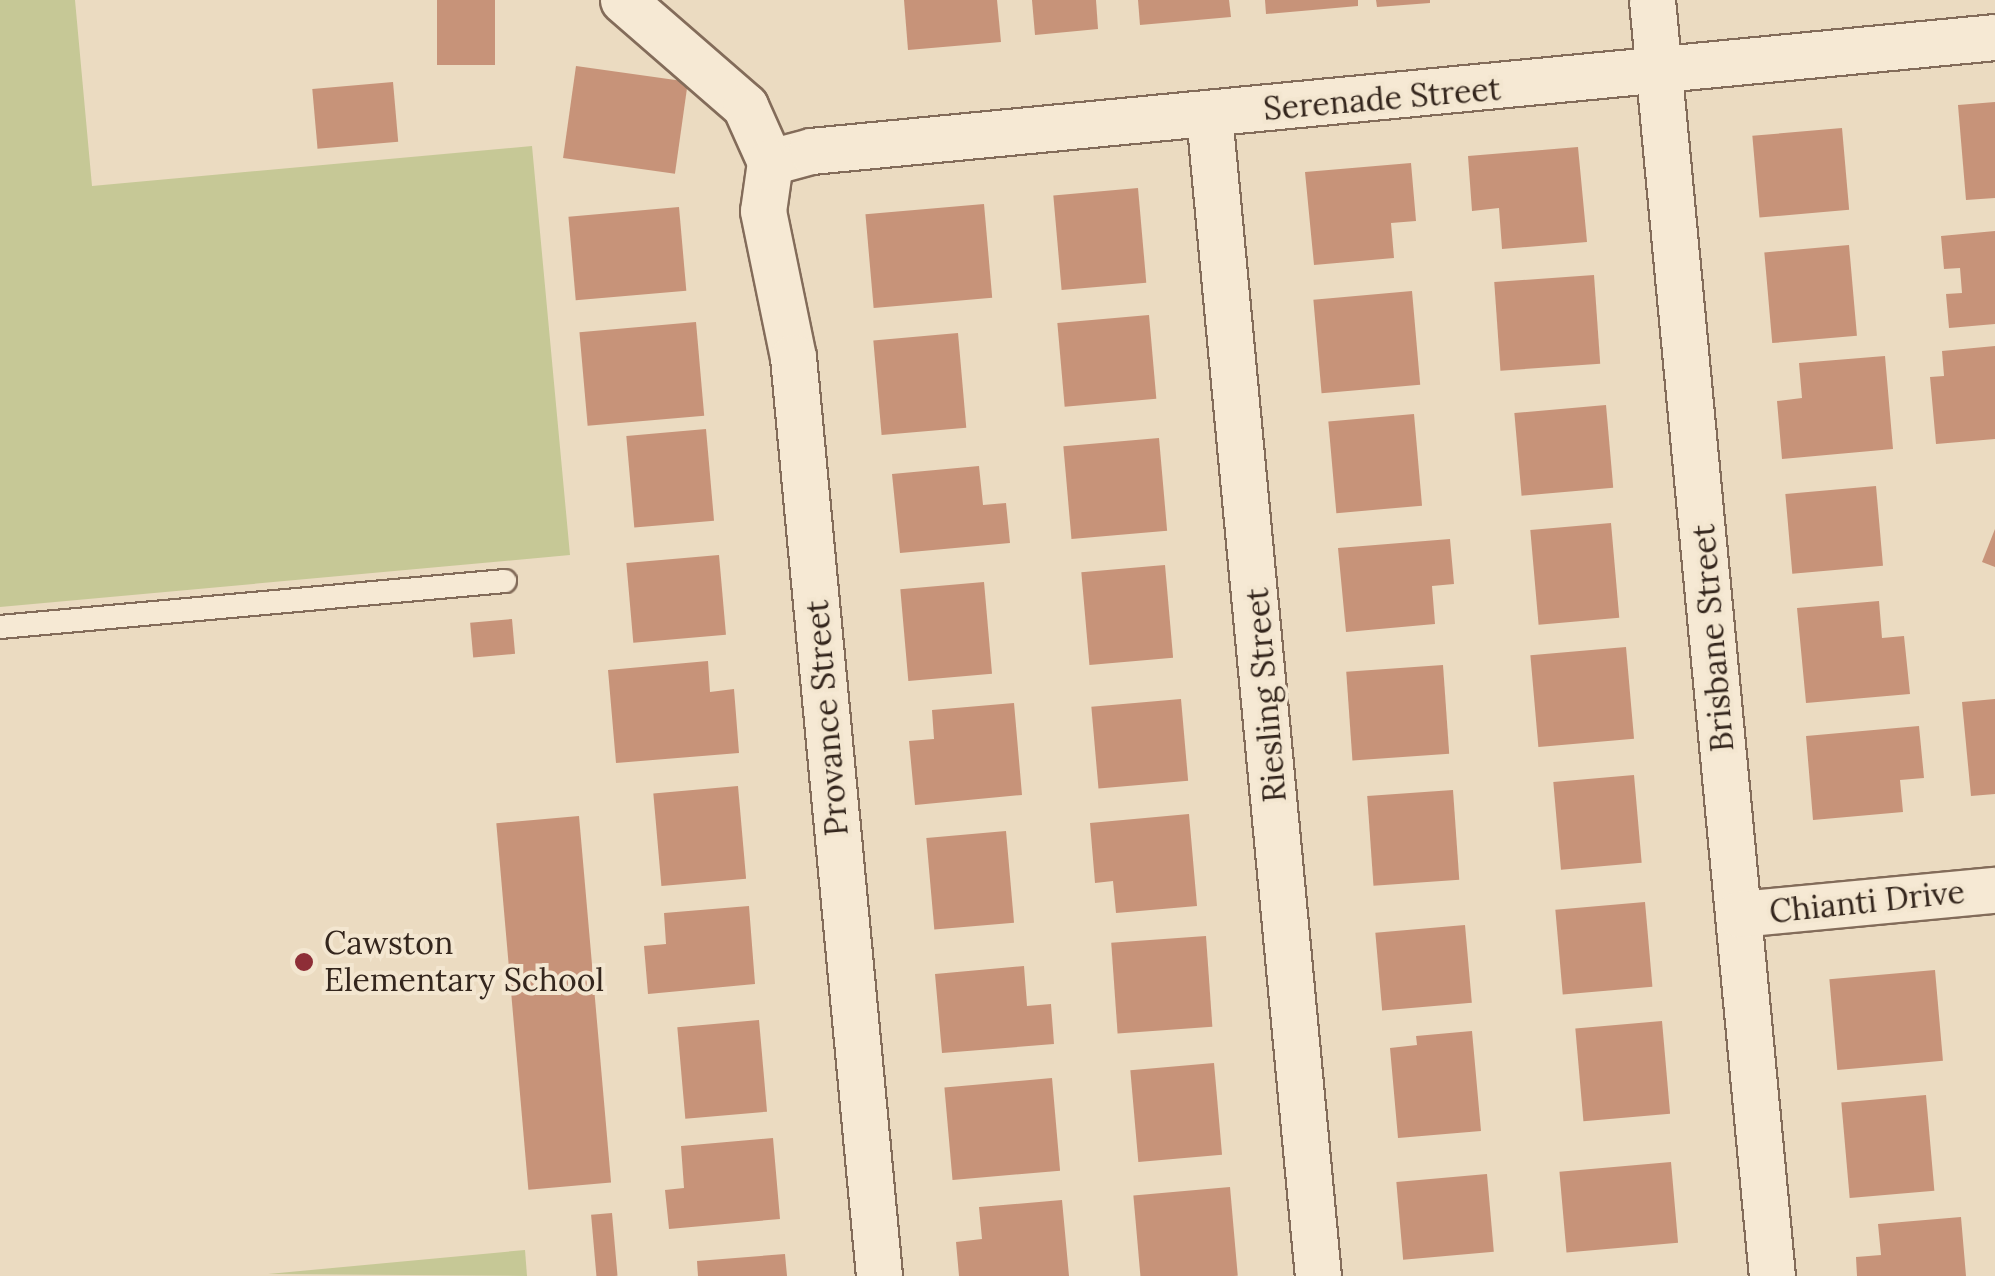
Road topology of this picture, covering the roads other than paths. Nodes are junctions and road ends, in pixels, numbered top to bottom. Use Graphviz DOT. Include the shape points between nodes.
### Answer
graph roads {
  1 [pos="623,0"];
  2 [pos="1652,0"];
  3 [pos="1995,36"];
  4 [pos="1659,74"];
  5 [pos="1209,115"];
  6 [pos="770,162"];
  7 [pos="505,581"];
  8 [pos="0,626"];
  9 [pos="1995,890"];
  10 [pos="1739,914"];
  11 [pos="879,1276"];
  12 [pos="1318,1276"];
  13 [pos="1772,1276"];
  1 -- 6 [label="street" via="746,106"];
  2 -- 4 [label="street, Brisbane Street"];
  3 -- 4 [label="street, Serenade Street"];
  4 -- 5 [label="street, Serenade Street"];
  4 -- 10 [label="street, Brisbane Street"];
  5 -- 6 [label="street, Serenade Street" via="811,151"];
  5 -- 12 [label="street, Riesling Street"];
  6 -- 11 [label="street, Provance Street" via="763,211 793,357"];
  7 -- 8 [label="lane"];
  9 -- 10 [label="street, Chianti Drive"];
  10 -- 13 [label="street, Brisbane Street"];
}
